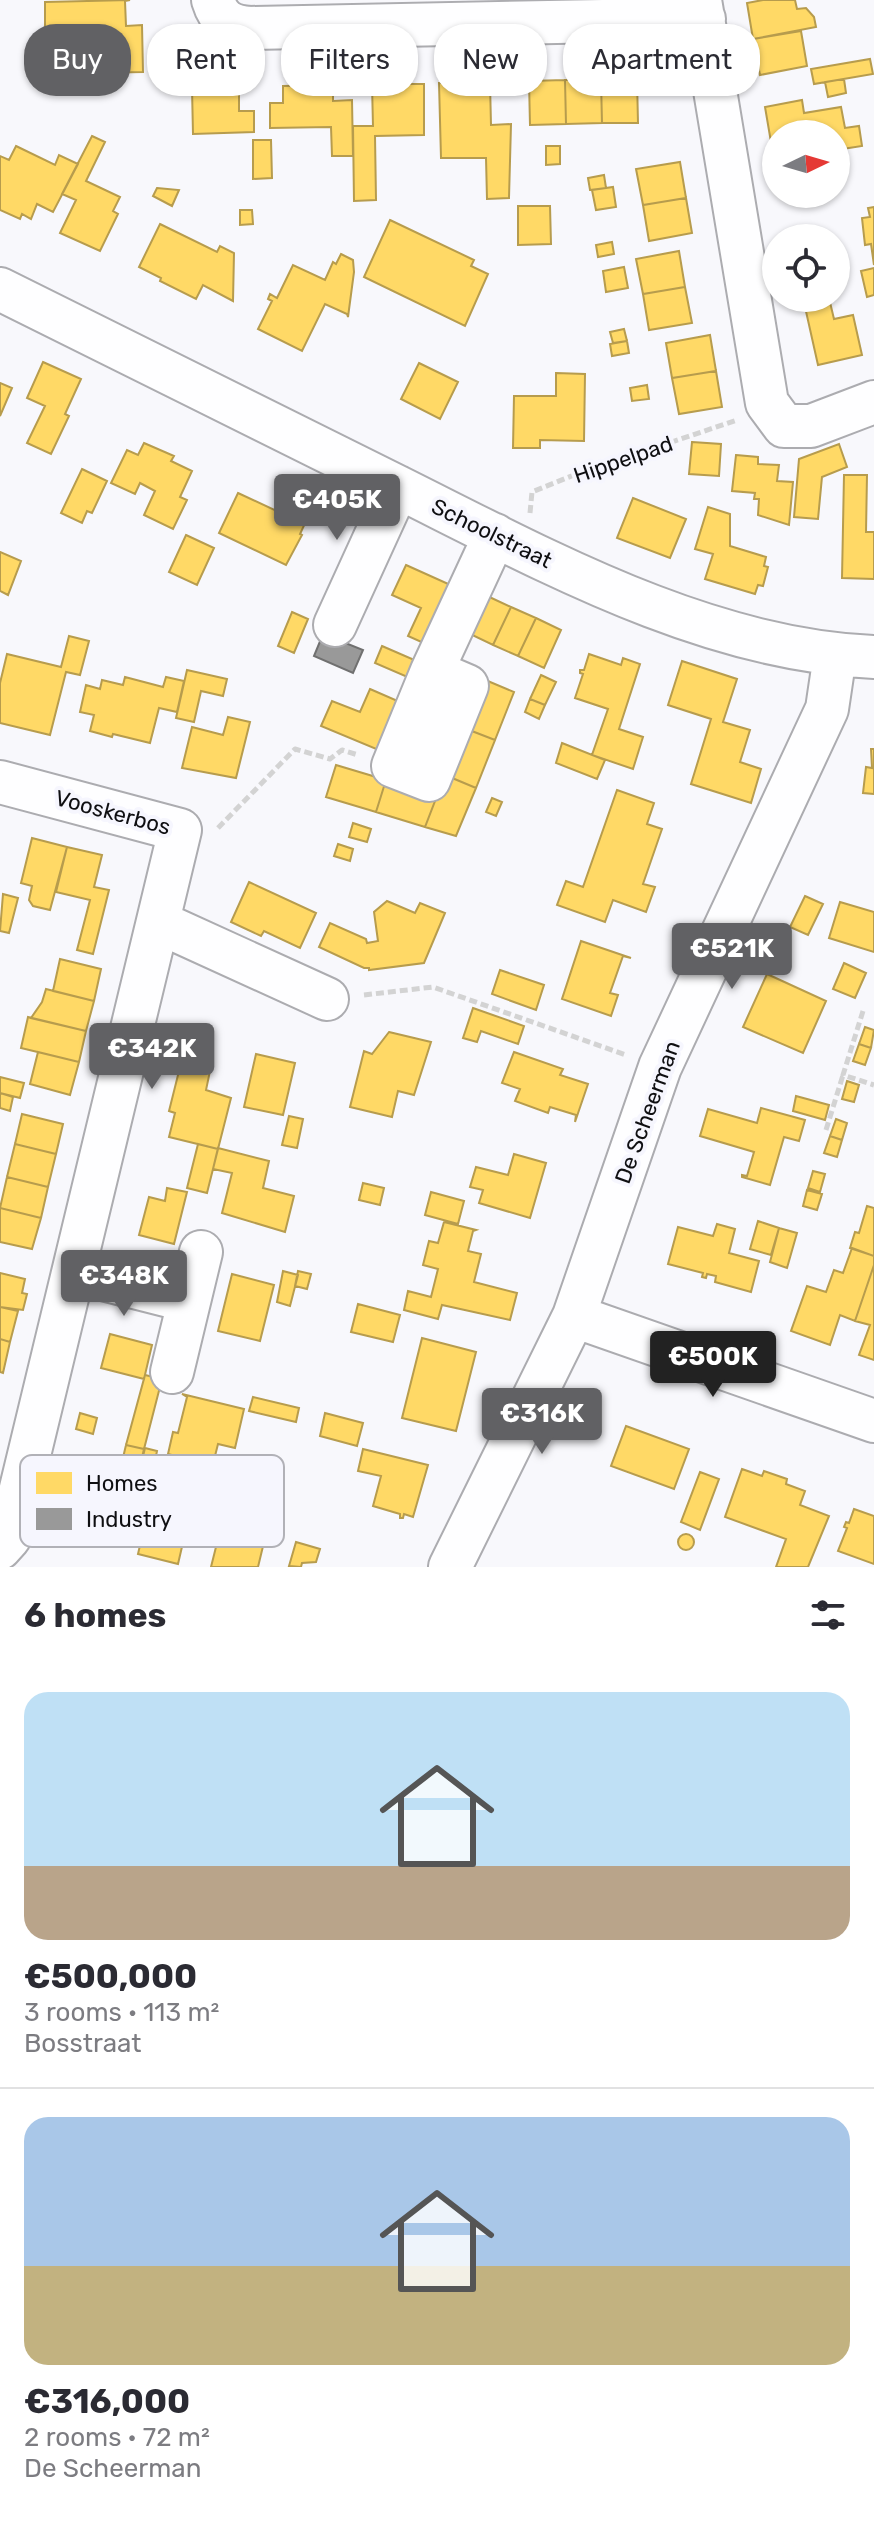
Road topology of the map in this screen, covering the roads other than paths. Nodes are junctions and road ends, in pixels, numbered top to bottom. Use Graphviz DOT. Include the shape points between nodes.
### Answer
graph roads {
  1 [pos="213,0"];
  2 [pos="702,10"];
  3 [pos="548,12"];
  4 [pos="0,289"];
  5 [pos="874,402"];
  6 [pos="398,487"];
  7 [pos="511,542"];
  8 [pos="335,625"];
  9 [pos="854,656"];
  10 [pos="393,766"];
  11 [pos="0,782"];
  12 [pos="158,922"];
  13 [pos="327,999"];
  14 [pos="201,1252"];
  15 [pos="75,1272"];
  16 [pos="189,1301"];
  17 [pos="574,1316"];
  18 [pos="172,1372"];
  19 [pos="874,1421"];
  20 [pos="30,1455"];
  21 [pos="20,1494"];
  22 [pos="0,1548"];
  23 [pos="450,1567"];
  1 -- 3 [label="street" via="217,14 231,26 249,28"];
  2 -- 3 [label="street"];
  2 -- 5 [label="street" via="775,414 811,426"];
  4 -- 6 [label="street, Schoolstraat"];
  6 -- 7 [label="street, Schoolstraat"];
  6 -- 8 [label="street"];
  7 -- 9 [label="street, Schoolstraat" via="580,576 751,639"];
  7 -- 10 [label="street" via="432,671"];
  9 -- 17 [label="street, De Scheerman" via="660,1067"];
  11 -- 12 [label="street, Vooskerbos" via="180,830"];
  12 -- 13 [label="street"];
  12 -- 15 [label="street, Vooskerbos"];
  14 -- 16 [label="street"];
  15 -- 16 [label="street"];
  15 -- 20 [label="street, Vooskerbos"];
  16 -- 18 [label="street"];
  17 -- 19 [label="street"];
  17 -- 23 [label="street, De Scheerman"];
  21 -- 22 [label="street, Vooskerbos" via="9,1538"];
}
